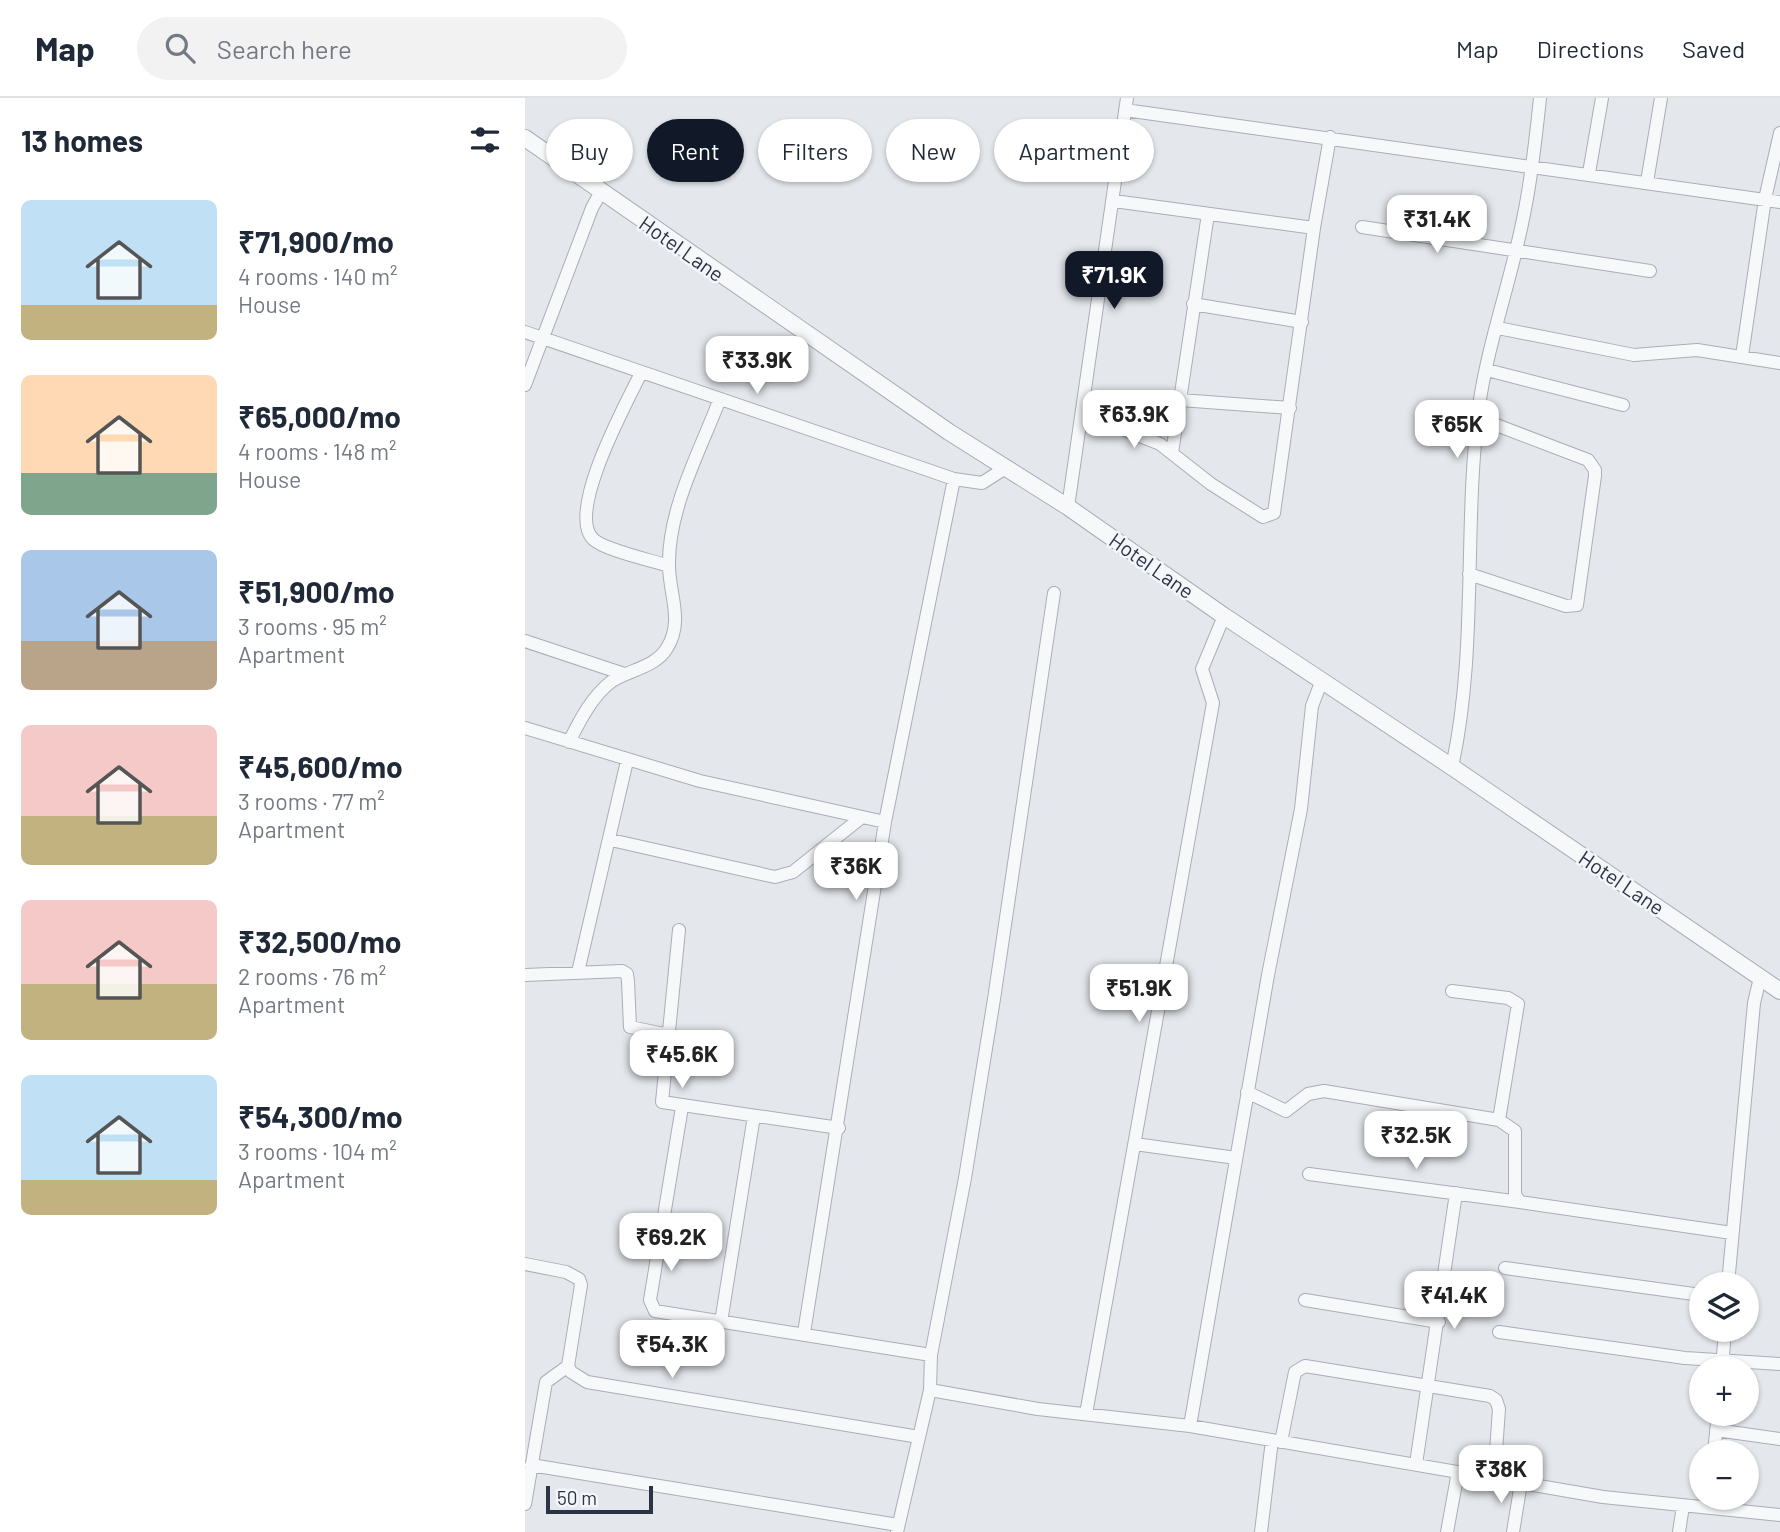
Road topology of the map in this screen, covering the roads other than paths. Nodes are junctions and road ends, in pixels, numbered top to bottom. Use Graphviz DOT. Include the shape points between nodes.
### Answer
graph roads {
  1 [pos="1540,98"];
  2 [pos="1602,98"];
  3 [pos="1661,98"];
  4 [pos="1126,104"];
  5 [pos="1780,133"];
  6 [pos="1330,137"];
  7 [pos="525,138"];
  8 [pos="1533,165"];
  9 [pos="1589,173"];
  10 [pos="1647,181"];
  11 [pos="1765,199"];
  12 [pos="596,200"];
  13 [pos="1114,201"];
  14 [pos="1780,202"];
  15 [pos="1207,214"];
  16 [pos="1362,227"];
  17 [pos="1314,228"];
  18 [pos="1516,250"];
  19 [pos="1650,271"];
  20 [pos="1193,304"];
  21 [pos="1302,322"];
  22 [pos="1498,328"];
  23 [pos="525,332"];
  24 [pos="542,338"];
  25 [pos="1742,356"];
  26 [pos="1780,363"];
  27 [pos="1487,370"];
  28 [pos="641,373"];
  29 [pos="525,385"];
  30 [pos="1180,400"];
  31 [pos="719,401"];
  32 [pos="1623,405"];
  33 [pos="1290,408"];
  34 [pos="1478,418"];
  35 [pos="1081,421"];
  36 [pos="1172,453"];
  37 [pos="999,474"];
  38 [pos="954,480"];
  39 [pos="1068,506"];
  40 [pos="669,566"];
  41 [pos="1469,574"];
  42 [pos="1054,593"];
  43 [pos="1224,616"];
  44 [pos="525,641"];
  45 [pos="624,674"];
  46 [pos="1318,690"];
  47 [pos="525,728"];
  48 [pos="569,742"];
  49 [pos="627,761"];
  50 [pos="1452,766"];
  51 [pos="862,817"];
  52 [pos="885,822"];
  53 [pos="611,840"];
  54 [pos="679,930"];
  55 [pos="578,972"];
  56 [pos="525,975"];
  57 [pos="1757,990"];
  58 [pos="1452,991"];
  59 [pos="1780,991"];
  60 [pos="669,1035"];
  61 [pos="1247,1092"];
  62 [pos="682,1107"];
  63 [pos="754,1116"];
  64 [pos="1499,1120"];
  65 [pos="839,1128"];
  66 [pos="1135,1144"];
  67 [pos="1236,1158"];
  68 [pos="1308,1174"];
  69 [pos="1456,1193"];
  70 [pos="1520,1202"];
  71 [pos="1732,1233"];
  72 [pos="525,1264"];
  73 [pos="1505,1268"];
  74 [pos="1729,1272"];
  75 [pos="1689,1293"];
  76 [pos="1305,1300"];
  77 [pos="721,1322"];
  78 [pos="1439,1322"];
  79 [pos="1499,1332"];
  80 [pos="804,1333"];
  81 [pos="931,1355"];
  82 [pos="1689,1359"];
  83 [pos="1759,1364"];
  84 [pos="1780,1364"];
  85 [pos="568,1366"];
  86 [pos="1430,1387"];
  87 [pos="930,1390"];
  88 [pos="1086,1414"];
  89 [pos="1190,1426"];
  90 [pos="1716,1426"];
  91 [pos="1716,1430"];
  92 [pos="919,1437"];
  93 [pos="1780,1439"];
  94 [pos="1715,1440"];
  95 [pos="1277,1441"];
  96 [pos="1416,1464"];
  97 [pos="531,1465"];
  98 [pos="1458,1472"];
  99 [pos="1494,1479"];
  100 [pos="1521,1483"];
  101 [pos="525,1504"];
  102 [pos="1683,1506"];
  103 [pos="1689,1506"];
  104 [pos="1748,1510"];
  105 [pos="1780,1515"];
  106 [pos="897,1529"];
  107 [pos="1261,1532"];
  108 [pos="1447,1532"];
  109 [pos="1513,1532"];
  110 [pos="1679,1532"];
  1 -- 8 [label="street"];
  2 -- 9 [label="street"];
  3 -- 10 [label="street"];
  4 -- 6 [label="street"];
  4 -- 13 [label="street"];
  5 -- 11 [label="street"];
  6 -- 8 [label="street"];
  6 -- 17 [label="street"];
  7 -- 12 [label="street, Hotel Lane"];
  8 -- 9 [label="street"];
  8 -- 18 [label="street"];
  9 -- 10 [label="street"];
  10 -- 11 [label="street"];
  11 -- 14 [label="street"];
  11 -- 25 [label="street"];
  12 -- 24 [label="street"];
  12 -- 37 [label="street, Hotel Lane" via="938,424"];
  13 -- 15 [label="street"];
  13 -- 35 [label="street"];
  15 -- 17 [label="street"];
  15 -- 20 [label="street"];
  16 -- 18 [label="street"];
  17 -- 21 [label="street"];
  18 -- 19 [label="street"];
  18 -- 22 [label="street"];
  20 -- 21 [label="street"];
  20 -- 30 [label="street"];
  21 -- 33 [label="street"];
  22 -- 25 [label="street" via="1634,355 1697,350"];
  22 -- 27 [label="street"];
  23 -- 24 [label="street"];
  24 -- 28 [label="street"];
  24 -- 29 [label="street"];
  25 -- 26 [label="street"];
  27 -- 32 [label="street"];
  27 -- 34 [label="street"];
  28 -- 31 [label="street"];
  28 -- 40 [label="street" via="593,481 587,529 595,541"];
  30 -- 33 [label="street"];
  30 -- 36 [label="street"];
  31 -- 38 [label="street"];
  31 -- 40 [label="street" via="680,506"];
  33 -- 36 [label="street" via="1276,507 1270,517 1211,484"];
  34 -- 41 [label="street" via="1469,511"];
  34 -- 41 [label="street" via="1588,460 1595,470 1577,605 1566,606"];
  35 -- 36 [label="street" via="1138,434"];
  35 -- 39 [label="street"];
  37 -- 38 [label="street" via="972,483"];
  37 -- 39 [label="street, Hotel Lane"];
  38 -- 52 [label="street"];
  39 -- 43 [label="street, Hotel Lane"];
  40 -- 45 [label="street" via="677,613 667,649 652,662"];
  41 -- 50 [label="street" via="1467,662"];
  42 -- 81 [label="street" via="994,999"];
  43 -- 46 [label="street, Hotel Lane"];
  43 -- 66 [label="street" via="1202,669 1213,702"];
  44 -- 45 [label="street"];
  45 -- 48 [label="street" via="597,696"];
  46 -- 50 [label="street, Hotel Lane"];
  46 -- 61 [label="street" via="1301,809"];
  47 -- 48 [label="street"];
  48 -- 49 [label="street"];
  49 -- 51 [label="street"];
  49 -- 53 [label="street"];
  50 -- 57 [label="street, Hotel Lane"];
  51 -- 52 [label="street"];
  51 -- 53 [label="street" via="793,872 775,877"];
  52 -- 65 [label="street"];
  53 -- 55 [label="street"];
  54 -- 60 [label="street"];
  55 -- 56 [label="street"];
  55 -- 60 [label="street" via="627,974 630,1027"];
  57 -- 59 [label="street, Hotel Lane"];
  57 -- 71 [label="street"];
  58 -- 64 [label="street" via="1508,998 1518,1004"];
  60 -- 62 [label="street" via="662,1102"];
  61 -- 64 [label="street" via="1286,1111 1308,1094 1324,1091"];
  61 -- 67 [label="street"];
  62 -- 63 [label="street"];
  62 -- 77 [label="street" via="650,1300 661,1314"];
  63 -- 65 [label="street"];
  63 -- 77 [label="street"];
  64 -- 70 [label="street" via="1515,1131 1515,1195"];
  65 -- 80 [label="street"];
  66 -- 67 [label="street"];
  66 -- 88 [label="street"];
  67 -- 89 [label="street"];
  68 -- 69 [label="street"];
  69 -- 70 [label="street"];
  69 -- 78 [label="street"];
  70 -- 71 [label="street"];
  71 -- 74 [label="street"];
  72 -- 85 [label="street" via="566,1272 582,1285"];
  73 -- 75 [label="street"];
  76 -- 78 [label="street"];
  77 -- 80 [label="street"];
  78 -- 86 [label="street"];
  79 -- 82 [label="street"];
  80 -- 81 [label="street"];
  81 -- 87 [label="street"];
  83 -- 84 [label="street"];
  85 -- 92 [label="street" via="587,1382"];
  85 -- 97 [label="street" via="546,1382"];
  86 -- 95 [label="street" via="1299,1368"];
  86 -- 96 [label="street"];
  86 -- 99 [label="street" via="1496,1400 1499,1423"];
  87 -- 88 [label="street"];
  87 -- 92 [label="street"];
  88 -- 89 [label="street"];
  89 -- 95 [label="street"];
  90 -- 91 [label="street"];
  91 -- 93 [label="street"];
  91 -- 94 [label="street"];
  92 -- 106 [label="street"];
  95 -- 96 [label="street"];
  95 -- 107 [label="street"];
  96 -- 98 [label="street"];
  97 -- 101 [label="street"];
  97 -- 106 [label="street"];
  98 -- 99 [label="street"];
  98 -- 108 [label="street"];
  99 -- 100 [label="street"];
  100 -- 102 [label="street"];
  100 -- 109 [label="street"];
  102 -- 103 [label="street"];
  102 -- 110 [label="street"];
  104 -- 105 [label="street"];
}
